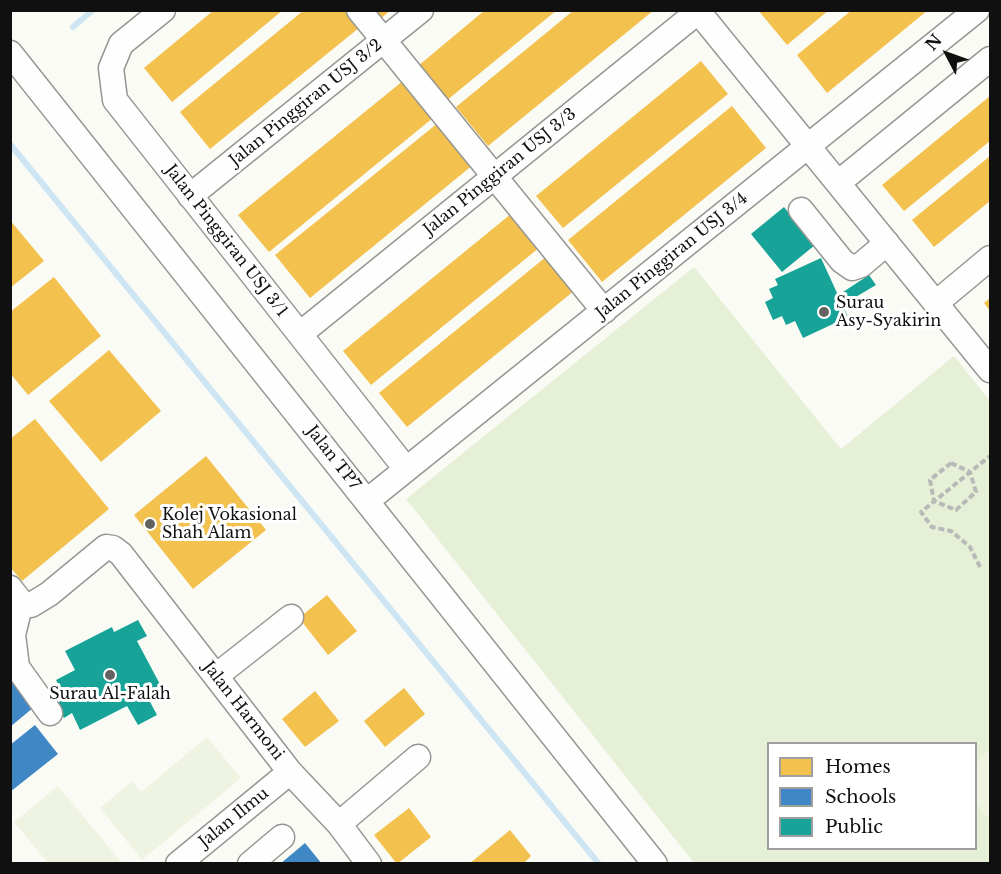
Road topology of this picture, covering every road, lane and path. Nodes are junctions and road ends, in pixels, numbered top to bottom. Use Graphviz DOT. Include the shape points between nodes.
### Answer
graph roads {
  1 [pos="163,10"];
  2 [pos="359,10"];
  3 [pos="421,10"];
  4 [pos="977,10"];
  5 [pos="698,11"];
  6 [pos="384,41"];
  7 [pos="10,53"];
  8 [pos="990,59"];
  9 [pos="808,146"];
  10 [pos="495,176"];
  11 [pos="838,183"];
  12 [pos="190,196"];
  13 [pos="801,210"];
  14 [pos="887,243"];
  15 [pos="990,258"];
  16 [pos="936,303"];
  17 [pos="604,311"];
  18 [pos="300,334"];
  19 [pos="990,370"];
  20 [pos="989,458"];
  21 [pos="406,469"];
  22 [pos="970,472"];
  23 [pos="367,501"];
  24 [pos="934,501"];
  25 [pos="980,567"];
  26 [pos="16,595"];
  27 [pos="291,617"];
  28 [pos="216,676"];
  29 [pos="50,713"];
  30 [pos="418,757"];
  31 [pos="290,772"];
  32 [pos="339,824"];
  33 [pos="282,837"];
  34 [pos="178,864"];
  35 [pos="250,864"];
  36 [pos="369,864"];
  37 [pos="655,864"];
  1 -- 12 [label="street, Jalan Pinggiran USJ 3/1" via="122,44 111,68 115,100"];
  2 -- 6 [label="street"];
  3 -- 6 [label="street, Jalan Pinggiran USJ 3/2"];
  4 -- 9 [label="street, Jalan Pinggiran USJ 3/4"];
  5 -- 9 [label="street"];
  5 -- 10 [label="street, Jalan Pinggiran USJ 3/3"];
  6 -- 10 [label="street"];
  6 -- 12 [label="street, Jalan Pinggiran USJ 3/2"];
  7 -- 23 [label="street, Jalan TP7"];
  8 -- 11 [label="street"];
  9 -- 11 [label="street"];
  9 -- 17 [label="street, Jalan Pinggiran USJ 3/4"];
  10 -- 17 [label="street"];
  10 -- 18 [label="street, Jalan Pinggiran USJ 3/3"];
  11 -- 14 [label="street"];
  12 -- 18 [label="street, Jalan Pinggiran USJ 3/1"];
  13 -- 14 [label="street" via="852,268"];
  14 -- 16 [label="street"];
  15 -- 16 [label="street"];
  16 -- 19 [label="street"];
  17 -- 21 [label="street, Jalan Pinggiran USJ 3/4"];
  18 -- 21 [label="street, Jalan Pinggiran USJ 3/1"];
  20 -- 22 [label="path"];
  21 -- 23 [label="street, Jalan Pinggiran USJ 3/4"];
  22 -- 24 [label="path"];
  22 -- 24 [label="path" via="951,463 930,480"];
  22 -- 24 [label="path" via="976,492 956,510"];
  23 -- 37 [label="street, Jalan TP7"];
  24 -- 25 [label="path" via="921,512 933,527 951,531 970,547"];
  26 -- 28 [label="street, Jalan Harmoni" via="31,605 106,546 112,548 121,554"];
  26 -- 29 [label="street" via="16,667"];
  27 -- 28 [label="street"];
  28 -- 31 [label="street, Jalan Harmoni"];
  30 -- 32 [label="street"];
  31 -- 32 [label="street, Jalan Harmoni"];
  31 -- 34 [label="street, Jalan Ilmu"];
  32 -- 36 [label="street, Jalan Harmoni"];
  33 -- 35 [label="street"];
}
